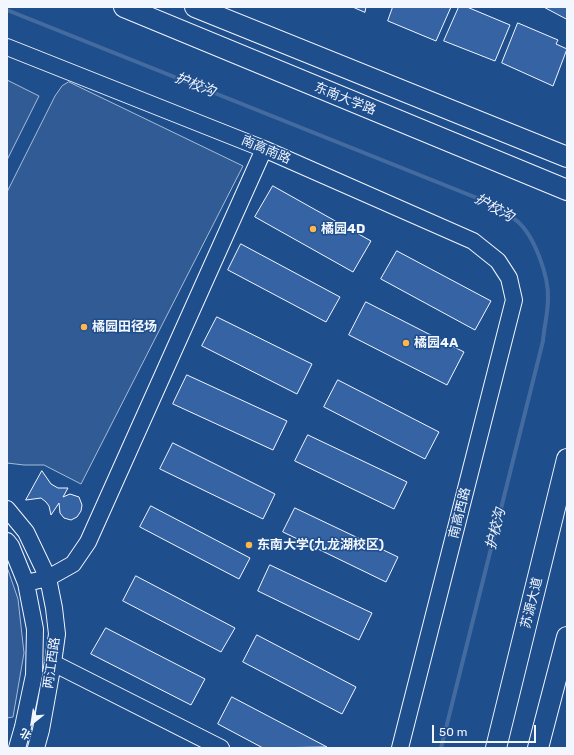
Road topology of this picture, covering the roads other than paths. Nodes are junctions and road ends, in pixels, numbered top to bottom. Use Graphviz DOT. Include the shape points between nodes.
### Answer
graph roads {
  1 [pos="124,7"];
  2 [pos="195,7"];
  3 [pos="7,47"];
  4 [pos="264,149"];
  5 [pos="567,157"];
  6 [pos="567,190"];
  7 [pos="509,278"];
  8 [pos="567,459"];
  9 [pos="7,509"];
  10 [pos="7,541"];
  11 [pos="48,578"];
  12 [pos="26,583"];
  13 [pos="567,636"];
  14 [pos="53,663"];
  15 [pos="23,727"];
  16 [pos="41,730"];
  17 [pos="17,748"];
  18 [pos="36,748"];
  19 [pos="221,748"];
  20 [pos="400,748"];
  21 [pos="496,748"];
  22 [pos="538,748"];
  1 -- 6 [label="main road, 东南大学路"];
  2 -- 5 [label="main road"];
  3 -- 4 [label="street, 南高南路"];
  4 -- 7 [label="street, 南高南路" via="473,241 498,261"];
  4 -- 11 [label="street" via="88,542 73,564"];
  7 -- 20 [label="street, 南高西路" via="514,300"];
  8 -- 21 [label="main road, 苏源大道"];
  9 -- 11 [label="street, 两江西路" via="26,532"];
  10 -- 12 [label="street, 两江西路"];
  11 -- 12 [label="street"];
  11 -- 14 [label="street, 两江西路" via="57,634"];
  12 -- 15 [label="street, 两江西路" via="34,629 34,676"];
  13 -- 22 [label="main road"];
  14 -- 16 [label="street, 两江西路"];
  14 -- 19 [label="street"];
  15 -- 16 [label="street"];
  15 -- 17 [label="street, 两江西路"];
  16 -- 18 [label="street, 两江西路"];
}
